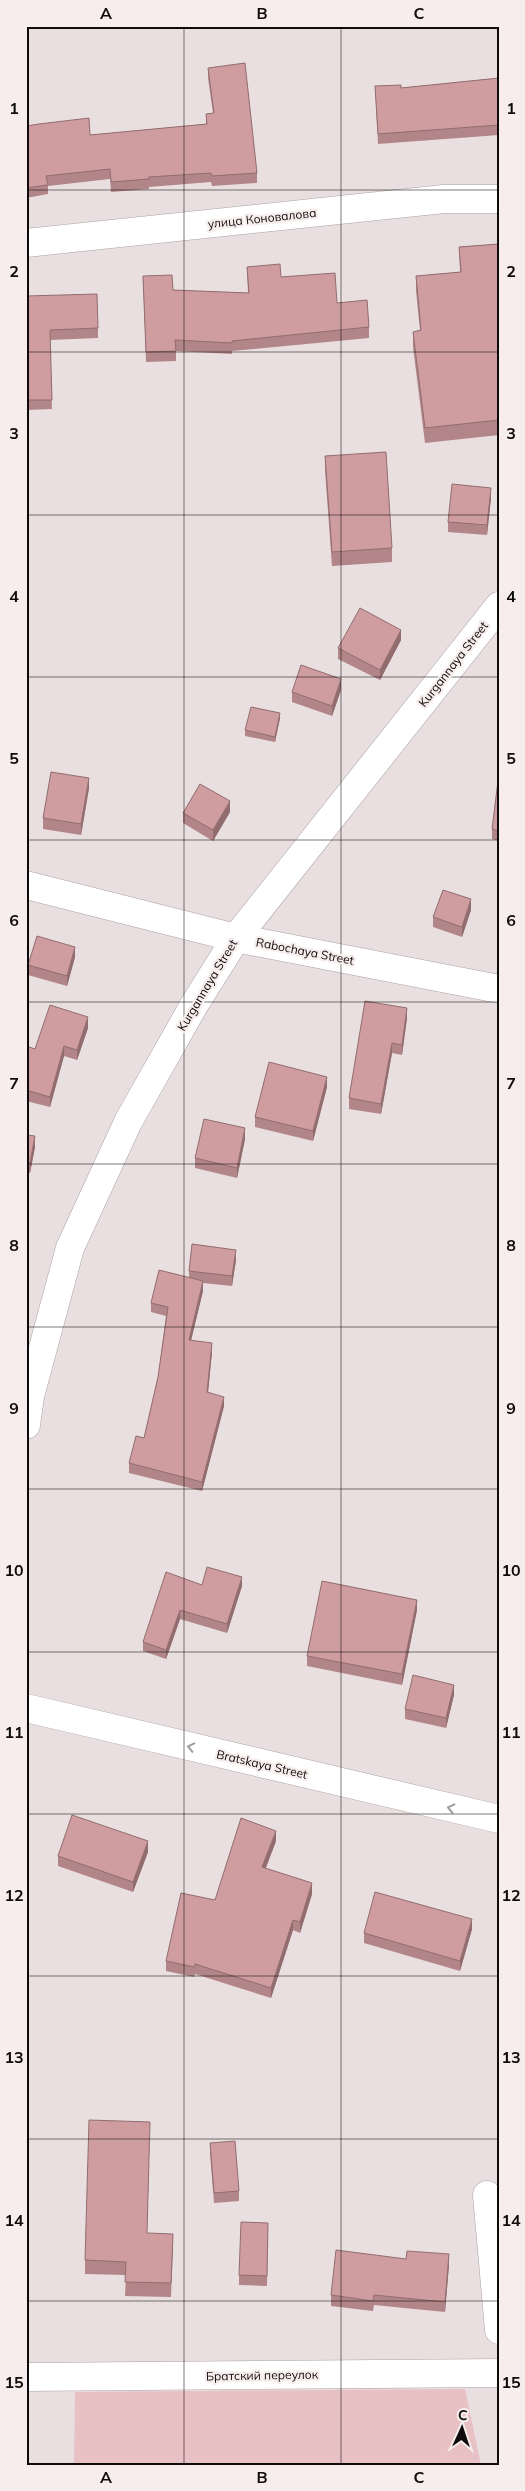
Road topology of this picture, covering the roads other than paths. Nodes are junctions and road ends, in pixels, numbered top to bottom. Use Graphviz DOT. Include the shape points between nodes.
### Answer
graph roads {
  1 [pos="499,198"];
  2 [pos="26,243"];
  3 [pos="499,606"];
  4 [pos="26,885"];
  5 [pos="236,938"];
  6 [pos="499,989"];
  7 [pos="26,1425"];
  8 [pos="26,1708"];
  9 [pos="499,1819"];
  10 [pos="487,2195"];
  11 [pos="499,2330"];
  12 [pos="499,2373"];
  13 [pos="26,2377"];
  1 -- 2 [label="street, улица Коновалова" via="444,199"];
  3 -- 5 [label="street, Kurgannaya Street"];
  4 -- 5 [label="street, Rabochaya Street"];
  5 -- 6 [label="street, Rabochaya Street"];
  5 -- 7 [label="street, Kurgannaya Street" via="128,1122 70,1248 30,1396"];
  9 -- 8 [label="street, Bratskaya Street, one-way"];
  10 -- 11 [label="street"];
  12 -- 13 [label="street, Братский переулок"];
}
